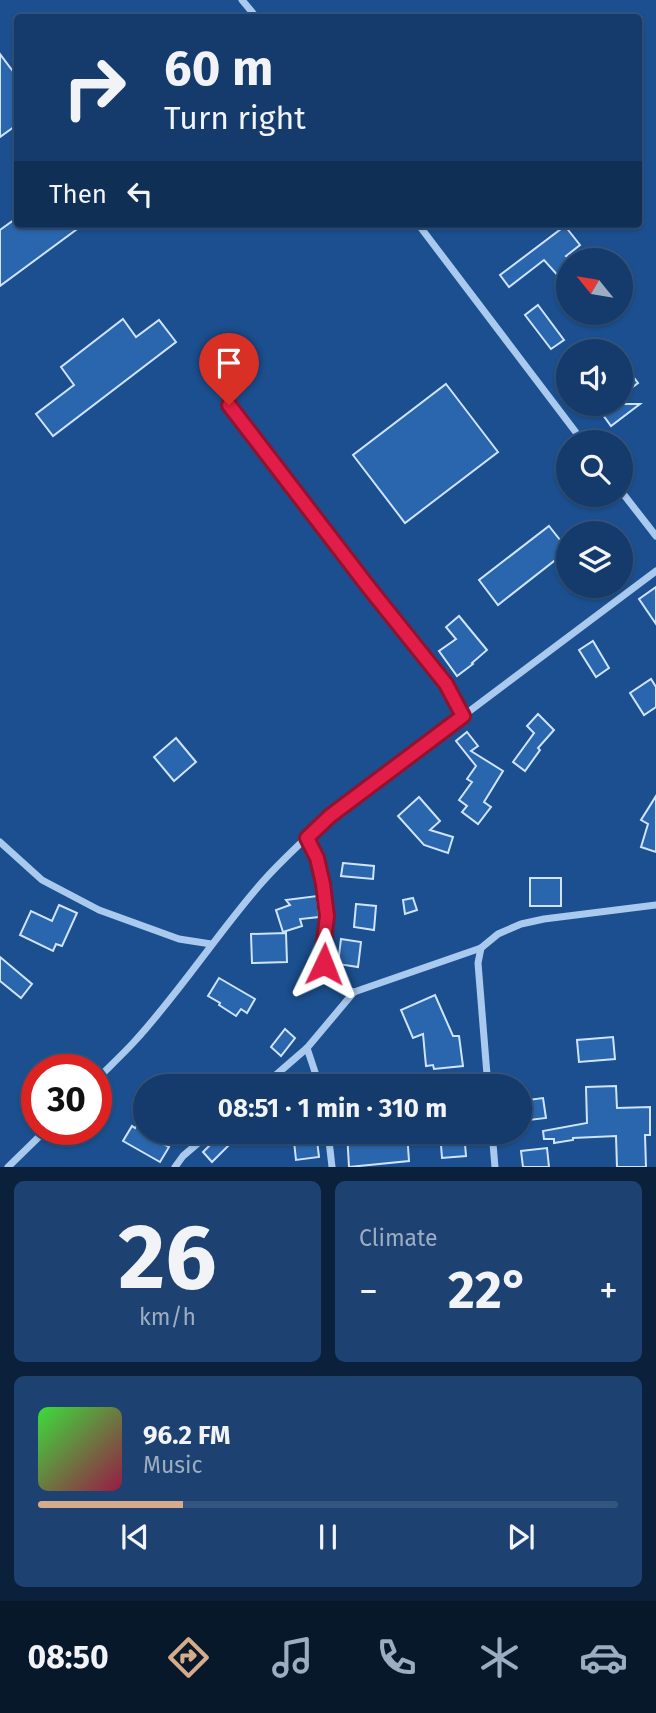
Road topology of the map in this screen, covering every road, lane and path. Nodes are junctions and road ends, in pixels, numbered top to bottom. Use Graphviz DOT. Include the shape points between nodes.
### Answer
graph roads {
  1 [pos="242,0"];
  2 [pos="254,14"];
  3 [pos="421,228"];
  4 [pos="229,405"];
  5 [pos="574,430"];
  6 [pos="633,506"];
  7 [pos="656,536"];
  8 [pos="656,571"];
  9 [pos="446,684"];
  10 [pos="463,716"];
  11 [pos="307,838"];
  12 [pos="0,842"];
  13 [pos="656,905"];
  14 [pos="211,944"];
  15 [pos="481,948"];
  16 [pos="354,992"];
  17 [pos="307,1048"];
  18 [pos="112,1064"];
  19 [pos="277,1074"];
  20 [pos="316,1074"];
  21 [pos="487,1074"];
  22 [pos="197,1144"];
  23 [pos="329,1144"];
  24 [pos="493,1144"];
  25 [pos="31,1145"];
  26 [pos="8,1167"];
  27 [pos="175,1167"];
  28 [pos="332,1167"];
  29 [pos="495,1167"];
  1 -- 2 [label="street"];
  3 -- 5 [label="street"];
  4 -- 9 [label="lane"];
  6 -- 7 [label="street"];
  8 -- 10 [label="street"];
  9 -- 10 [label="street"];
  10 -- 11 [label="street"];
  11 -- 14 [label="street" via="258,886"];
  11 -- 16 [label="street" via="323,884 327,916 324,964 329,979"];
  12 -- 14 [label="street" via="42,880 99,910 179,939"];
  13 -- 15 [label="street" via="544,919 498,934"];
  14 -- 18 [label="street"];
  15 -- 16 [label="street"];
  15 -- 21 [label="street" via="478,963"];
  16 -- 17 [label="street"];
  17 -- 19 [label="street"];
  17 -- 20 [label="street"];
  22 -- 27 [label="street"];
  23 -- 28 [label="street"];
  24 -- 29 [label="street"];
  25 -- 26 [label="street"];
}
